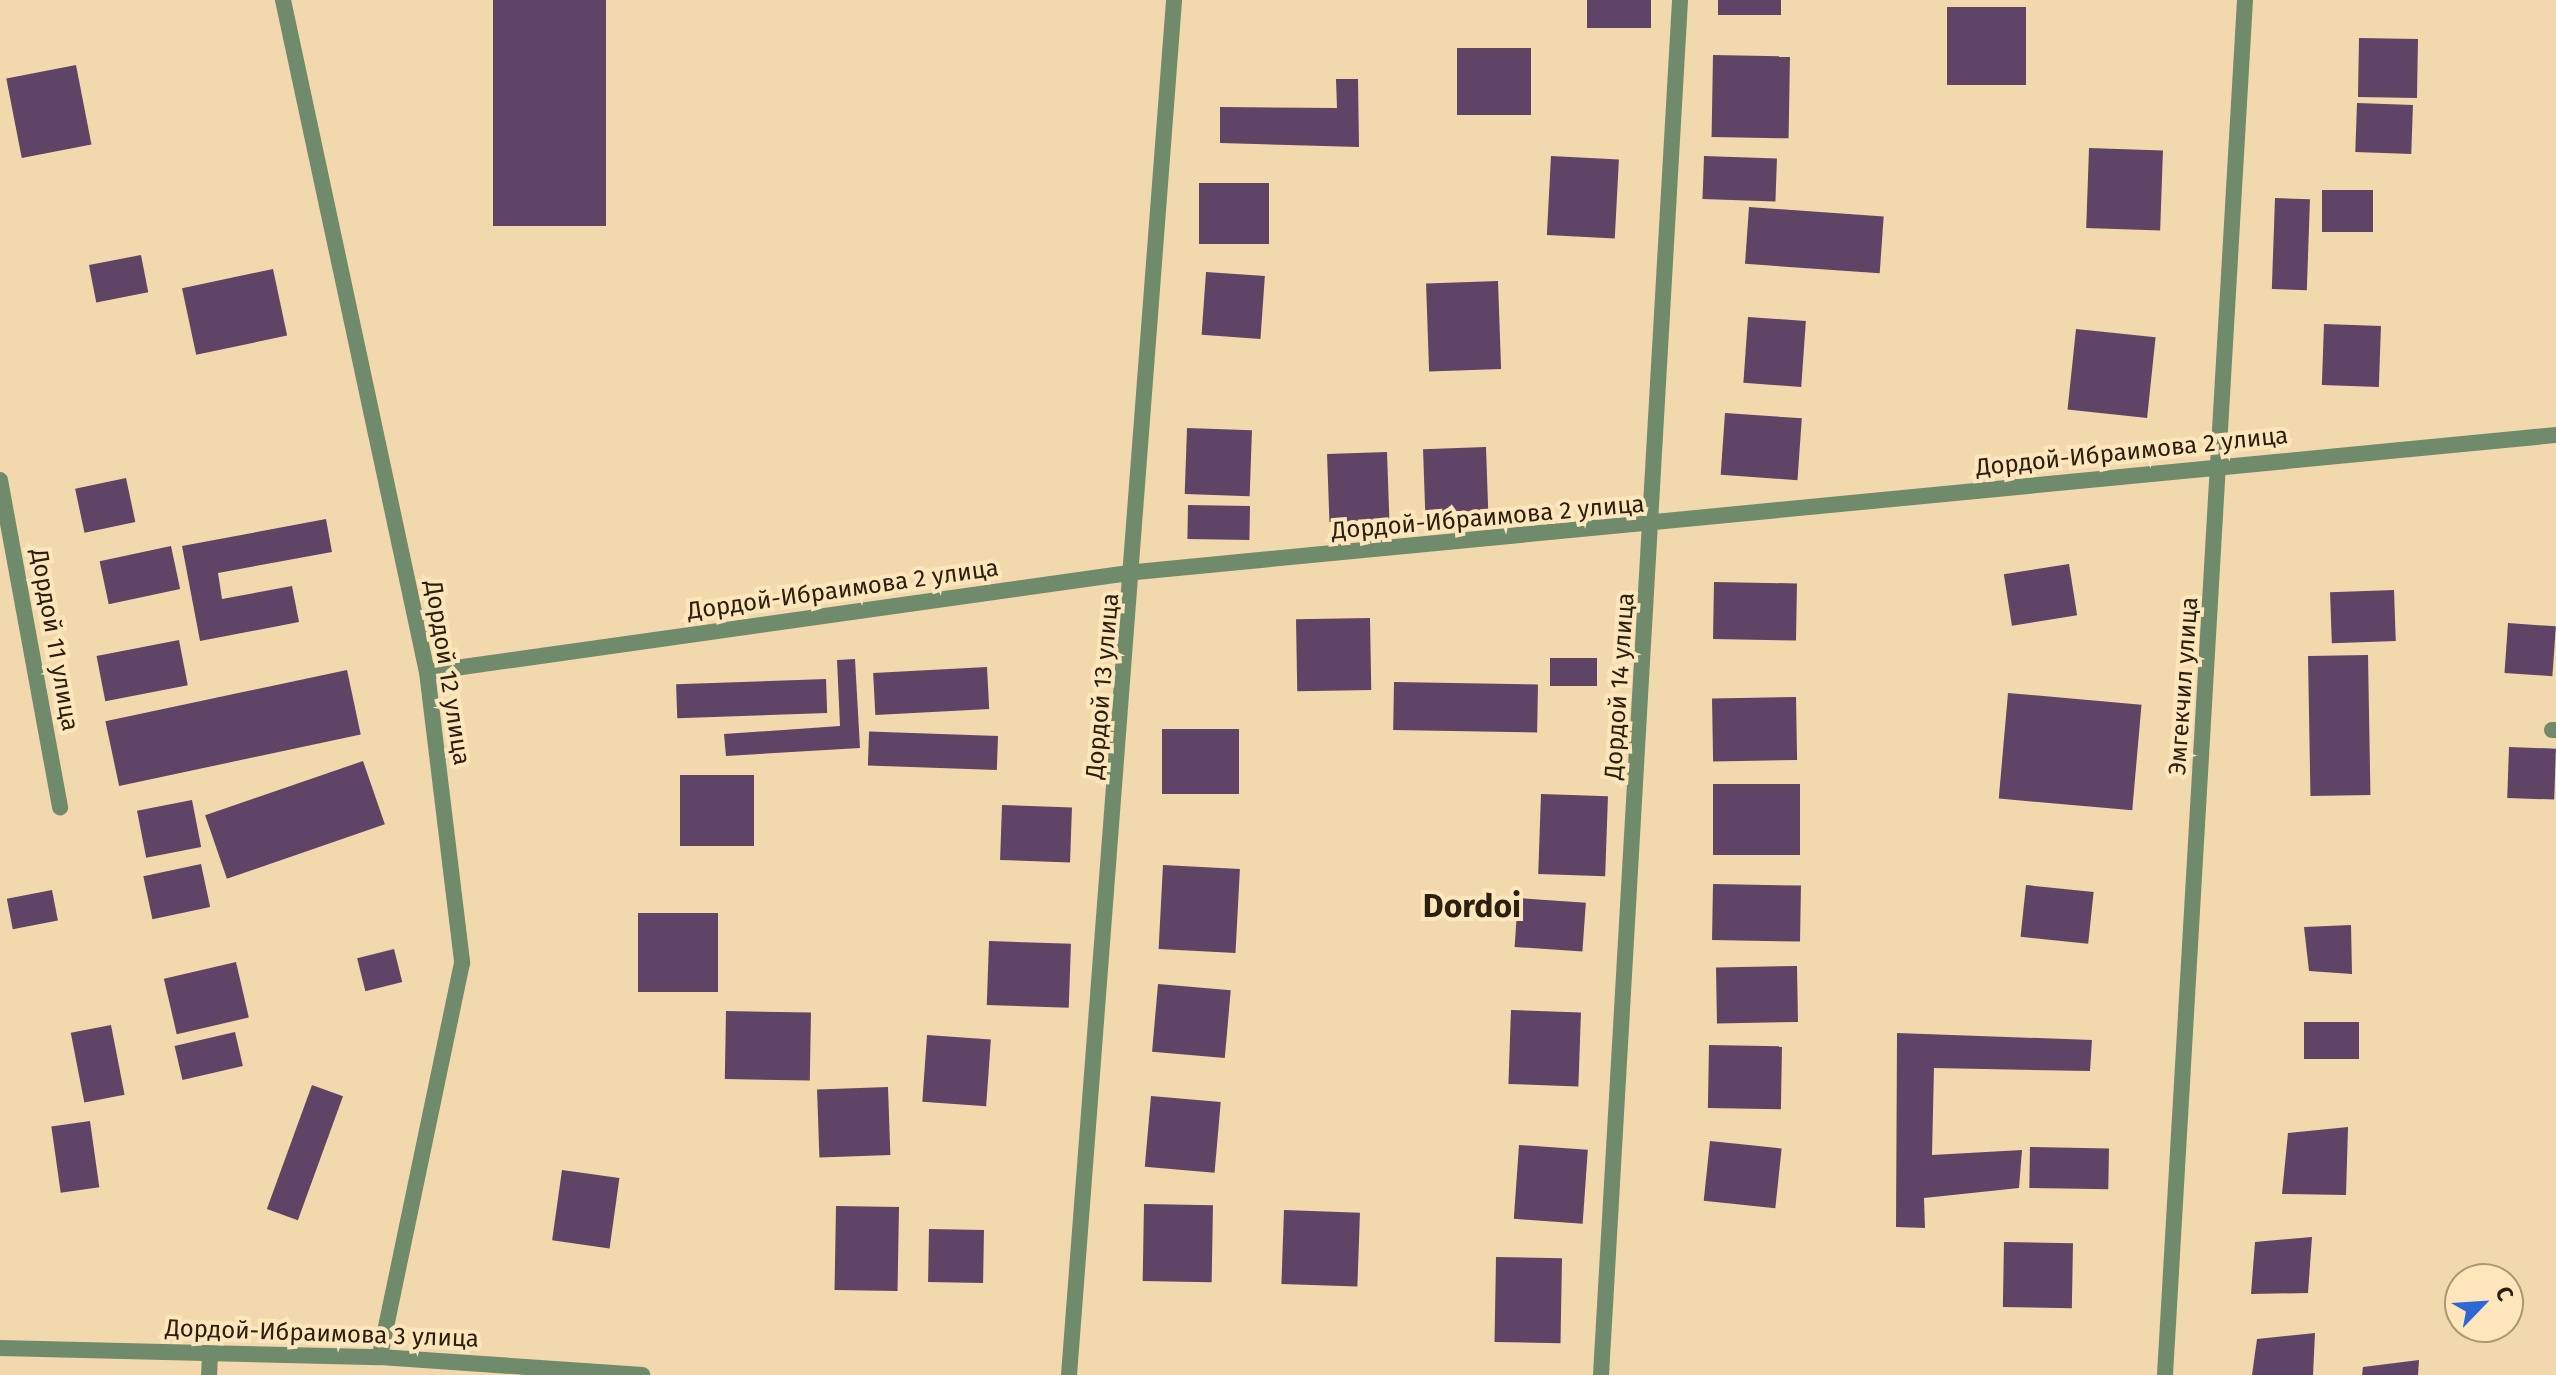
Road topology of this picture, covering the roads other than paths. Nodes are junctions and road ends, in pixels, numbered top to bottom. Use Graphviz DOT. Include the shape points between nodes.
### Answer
graph roads {
  1 [pos="283,0"];
  2 [pos="1174,0"];
  3 [pos="1680,0"];
  4 [pos="2245,0"];
  5 [pos="2556,435"];
  6 [pos="2221,466"];
  7 [pos="0,480"];
  8 [pos="1654,528"];
  9 [pos="1136,572"];
  10 [pos="427,672"];
  11 [pos="60,808"];
  12 [pos="0,1348"];
  13 [pos="210,1354"];
  14 [pos="380,1357"];
  15 [pos="209,1375"];
  16 [pos="642,1375"];
  17 [pos="1069,1375"];
  18 [pos="1601,1375"];
  19 [pos="2165,1375"];
  1 -- 10 [label="street, Дордой 12 улица"];
  2 -- 9 [label="street, Дордой 13 улица"];
  3 -- 8 [label="street, Дордой 14 улица"];
  4 -- 6 [label="street, Эмгекчил улица"];
  5 -- 6 [label="street, Дордой-Ибраимова 2 улица"];
  6 -- 8 [label="street, Дордой-Ибраимова 2 улица"];
  6 -- 19 [label="street, Эмгекчил улица"];
  7 -- 11 [label="street, Дордой 11 улица"];
  8 -- 9 [label="street, Дордой-Ибраимова 2 улица"];
  8 -- 18 [label="street, Дордой 14 улица"];
  9 -- 10 [label="street, Дордой-Ибраимова 2 улица"];
  9 -- 17 [label="street, Дордой 13 улица"];
  10 -- 14 [label="street, Дордой 12 улица" via="462,963"];
  12 -- 13 [label="street, Дордой-Ибраимова 3 улица"];
  13 -- 14 [label="street, Дордой-Ибраимова 3 улица"];
  13 -- 15 [label="street"];
  14 -- 16 [label="street, Дордой-Ибраимова 3 улица"];
}
